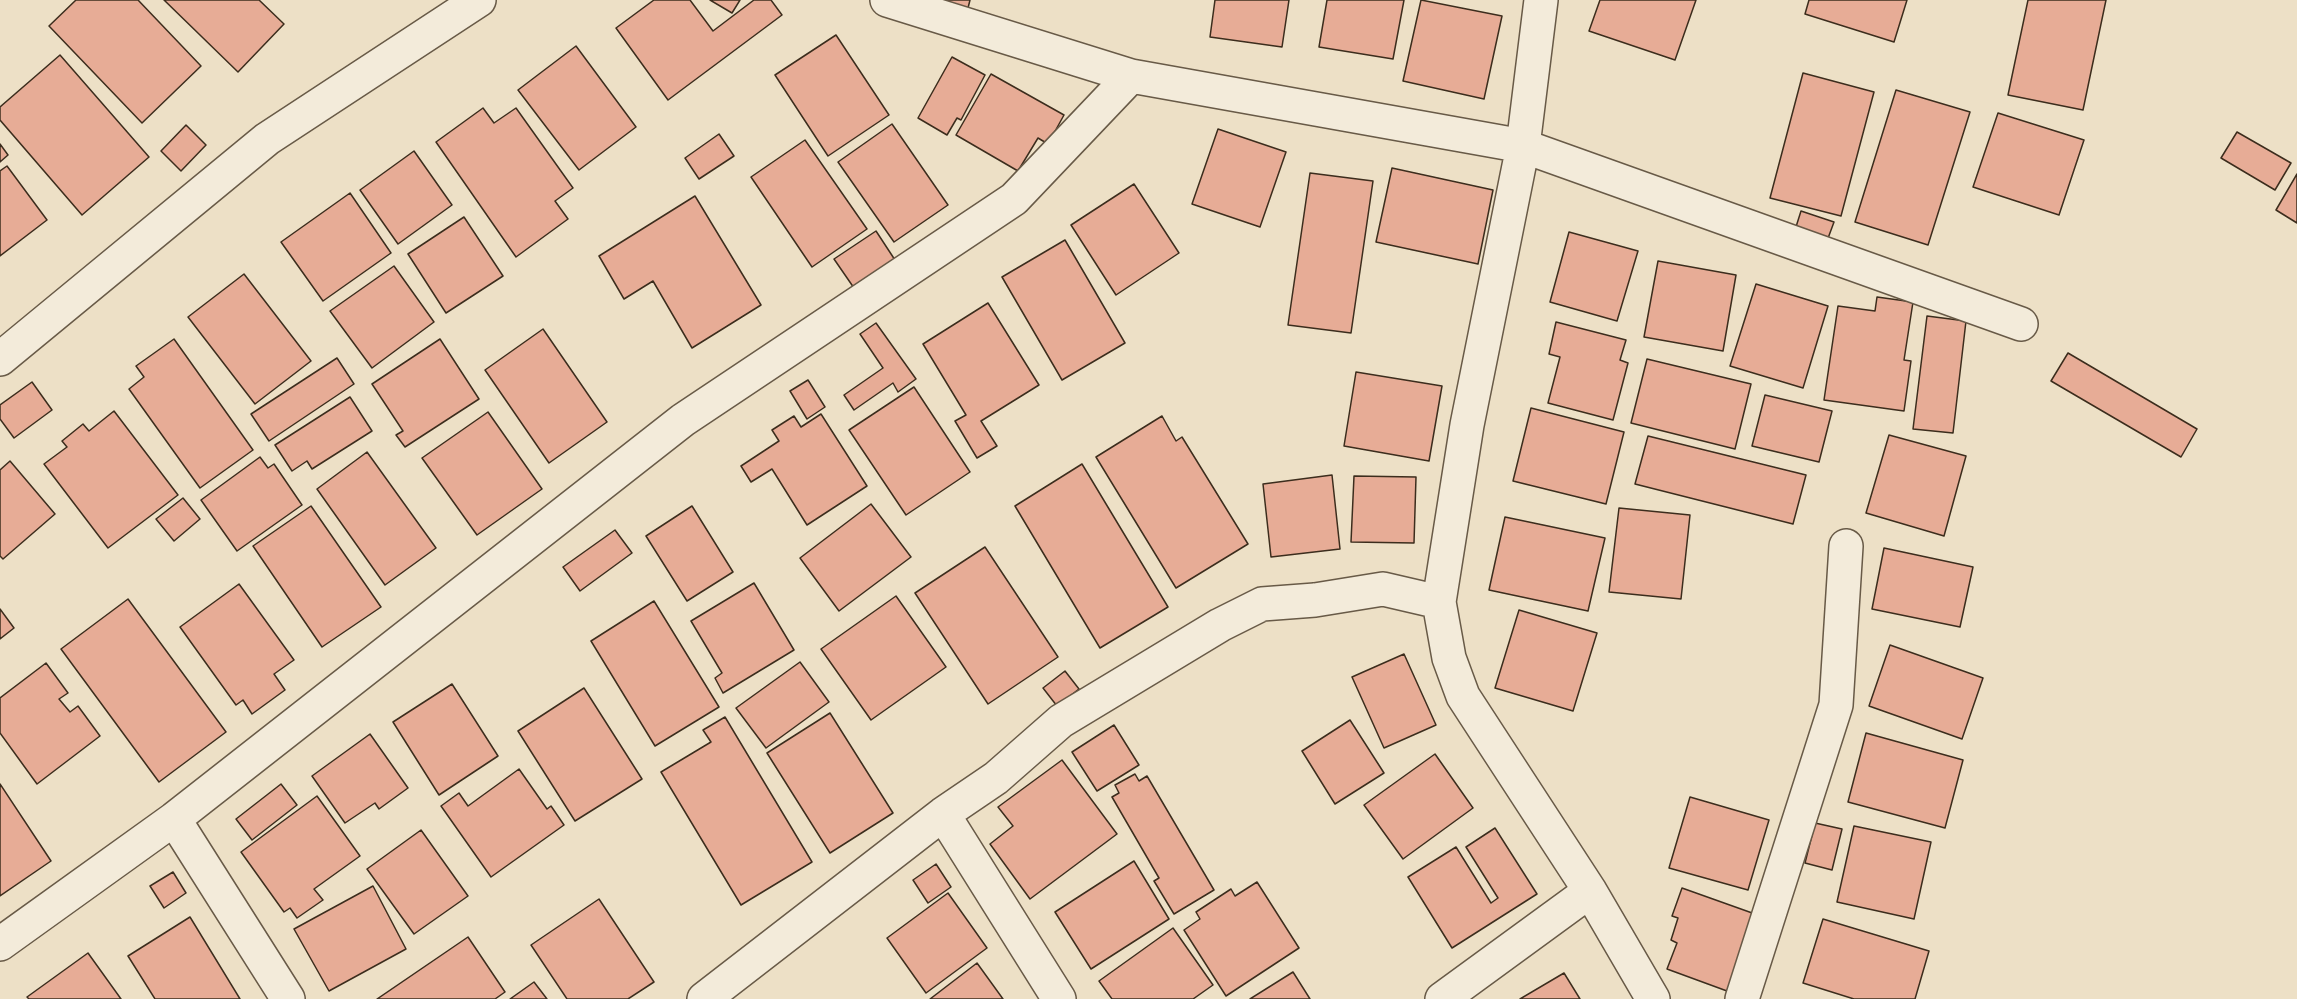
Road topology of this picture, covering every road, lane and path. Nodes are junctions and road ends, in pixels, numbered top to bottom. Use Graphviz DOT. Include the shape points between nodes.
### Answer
graph roads {
  1 [pos="479,0"];
  2 [pos="887,0"];
  3 [pos="1541,0"];
  4 [pos="1131,76"];
  5 [pos="1523,146"];
  6 [pos="2021,324"];
  7 [pos="0,358"];
  8 [pos="1846,546"];
  9 [pos="1439,602"];
  10 [pos="943,814"];
  11 [pos="174,819"];
  12 [pos="1590,891"];
  13 [pos="0,944"];
  14 [pos="288,999"];
  15 [pos="704,999"];
  16 [pos="1059,999"];
  17 [pos="1442,999"];
  18 [pos="1653,999"];
  19 [pos="1742,999"];
  1 -- 7 [label="street" via="267,139"];
  2 -- 4 [label="street"];
  3 -- 5 [label="street"];
  4 -- 5 [label="street"];
  4 -- 11 [label="street" via="1014,199 683,420"];
  5 -- 6 [label="street"];
  5 -- 9 [label="street" via="1467,425"];
  8 -- 19 [label="street" via="1836,705"];
  9 -- 10 [label="street" via="1383,589 1262,604 1061,721 996,778"];
  9 -- 12 [label="street" via="1449,658 1463,696"];
  10 -- 15 [label="street"];
  10 -- 16 [label="street"];
  11 -- 13 [label="street"];
  11 -- 14 [label="street"];
  12 -- 17 [label="street"];
  12 -- 18 [label="street"];
}
